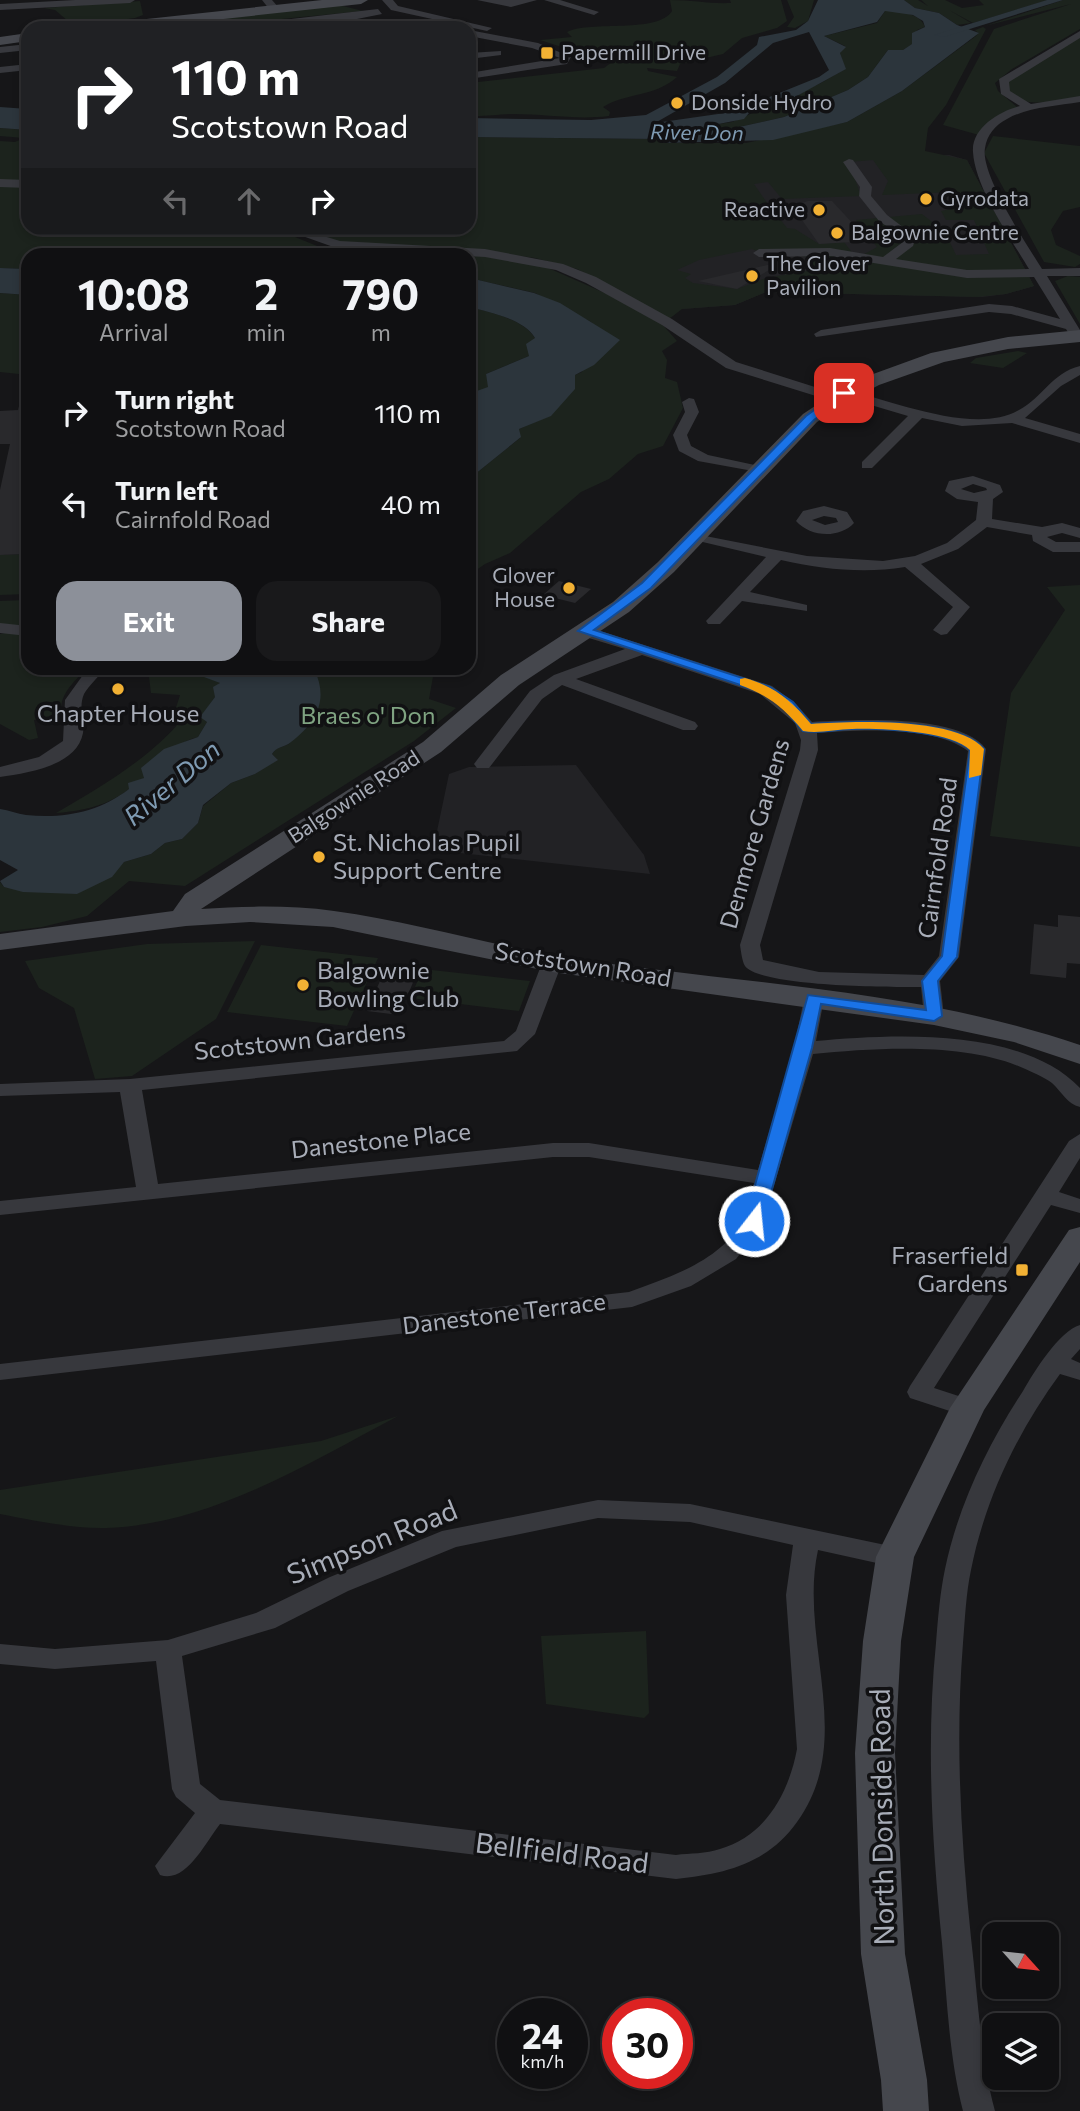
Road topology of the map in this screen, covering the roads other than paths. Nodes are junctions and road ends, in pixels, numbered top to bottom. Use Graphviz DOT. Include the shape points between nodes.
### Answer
graph roads {
  1 [pos="130,0"];
  2 [pos="362,0"];
  3 [pos="387,0"];
  4 [pos="482,0"];
  5 [pos="532,0"];
  6 [pos="549,0"];
  7 [pos="352,1"];
  8 [pos="498,2"];
  9 [pos="270,4"];
  10 [pos="0,7"];
  11 [pos="378,12"];
  12 [pos="593,12"];
  13 [pos="130,21"];
  14 [pos="308,21"];
  15 [pos="415,21"];
  16 [pos="455,21"];
  17 [pos="476,26"];
  18 [pos="501,31"];
  19 [pos="476,34"];
  20 [pos="1080,34"];
  21 [pos="487,36"];
  22 [pos="535,37"];
  23 [pos="21,38"];
  24 [pos="0,41"];
  25 [pos="21,48"];
  26 [pos="476,48"];
  27 [pos="0,50"];
  28 [pos="476,55"];
  29 [pos="21,68"];
  30 [pos="0,70"];
  31 [pos="476,75"];
  32 [pos="1080,99"];
  33 [pos="1030,108"];
  34 [pos="849,162"];
  35 [pos="0,183"];
  36 [pos="21,184"];
  37 [pos="308,235"];
  38 [pos="394,248"];
  39 [pos="476,253"];
  40 [pos="760,253"];
  41 [pos="887,260"];
  42 [pos="1080,272"];
  43 [pos="1037,273"];
  44 [pos="1076,333"];
  45 [pos="821,334"];
  46 [pos="1080,370"];
  47 [pos="840,395"];
  48 [pos="690,402"];
  49 [pos="918,414"];
  50 [pos="1013,419"];
  51 [pos="1080,439"];
  52 [pos="867,465"];
  53 [pos="759,470"];
  54 [pos="986,497"];
  55 [pos="984,522"];
  56 [pos="828,529"];
  57 [pos="1041,532"];
  58 [pos="1080,533"];
  59 [pos="695,536"];
  60 [pos="1080,547"];
  61 [pos="778,554"];
  62 [pos="814,561"];
  63 [pos="911,565"];
  64 [pos="739,595"];
  65 [pos="801,608"];
  66 [pos="714,621"];
  67 [pos="0,628"];
  68 [pos="21,630"];
  69 [pos="941,630"];
  70 [pos="585,631"];
  71 [pos="642,649"];
  72 [pos="91,675"];
  73 [pos="560,679"];
  74 [pos="689,726"];
  75 [pos="807,728"];
  76 [pos="483,764"];
  77 [pos="1,772"];
  78 [pos="186,918"];
  79 [pos="0,942"];
  80 [pos="552,963"];
  81 [pos="930,981"];
  82 [pos="814,999"];
  83 [pos="934,1016"];
  84 [pos="804,1048"];
  85 [pos="1080,1055"];
  86 [pos="130,1084"];
  87 [pos="0,1090"];
  88 [pos="1080,1101"];
  89 [pos="1080,1141"];
  90 [pos="766,1178"];
  91 [pos="148,1192"];
  92 [pos="1047,1196"];
  93 [pos="1080,1206"];
  94 [pos="0,1208"];
  95 [pos="1080,1237"];
  96 [pos="1080,1333"];
  97 [pos="1067,1367"];
  98 [pos="0,1372"];
  99 [pos="968,1408"];
  100 [pos="808,1537"];
  101 [pos="895,1556"];
  102 [pos="168,1650"];
  103 [pos="0,1654"];
  104 [pos="213,1811"];
  105 [pos="170,1866"];
  106 [pos="906,2111"];
  107 [pos="979,2111"];
  1 -- 10 [label="street"];
  2 -- 7 [label="street"];
  3 -- 16 [label="street" via="395,8"];
  4 -- 8 [label="street"];
  5 -- 8 [label="street"];
  6 -- 12 [label="street"];
  7 -- 9 [label="street"];
  7 -- 11 [label="street"];
  9 -- 13 [label="street"];
  11 -- 14 [label="street"];
  11 -- 15 [label="street"];
  17 -- 18 [label="street"];
  18 -- 21 [label="street"];
  18 -- 22 [label="street"];
  19 -- 21 [label="street"];
  20 -- 33 [label="street" via="1003,81 1005,92"];
  21 -- 31 [label="street" via="546,48 563,54 565,60"];
  23 -- 24 [label="street"];
  25 -- 27 [label="street"];
  26 -- 28 [label="street" via="491,53"];
  29 -- 30 [label="street"];
  32 -- 33 [label="street"];
  33 -- 43 [label="street" via="996,119 982,136 978,151 996,205"];
  34 -- 41 [label="street" via="866,187 865,196 883,218 910,237 909,243"];
  35 -- 36 [label="street"];
  37 -- 38 [label="street" via="339,245"];
  39 -- 47 [label="street" via="559,267 648,311 731,365"];
  40 -- 41 [label="street" via="830,252"];
  41 -- 43 [label="street" via="944,273"];
  42 -- 43 [label="street"];
  43 -- 44 [label="street"];
  44 -- 45 [label="street" via="1012,310 989,308"];
  44 -- 47 [label="street, Balgownie Road" via="951,354 883,374"];
  46 -- 50 [label="street" via="1059,379"];
  47 -- 49 [label="street"];
  47 -- 53 [label="street, Balgownie Road" via="810,418"];
  48 -- 53 [label="street" via="692,412 680,435 684,449 703,458"];
  49 -- 50 [label="street" via="993,422"];
  49 -- 52 [label="street"];
  50 -- 51 [label="street"];
  53 -- 59 [label="street, Balgownie Road"];
  54 -- 55 [label="street"];
  55 -- 57 [label="street"];
  55 -- 63 [label="street" via="942,554"];
  56 -- 62 [label="street" via="835,537"];
  57 -- 58 [label="street" via="1062,528"];
  57 -- 60 [label="street" via="1040,540 1047,546"];
  59 -- 61 [label="street"];
  59 -- 70 [label="street, Balgownie Road" via="647,586"];
  61 -- 62 [label="street"];
  61 -- 64 [label="street"];
  62 -- 63 [label="street" via="873,569"];
  63 -- 69 [label="street" via="962,607"];
  64 -- 65 [label="street"];
  64 -- 66 [label="street"];
  67 -- 68 [label="street"];
  70 -- 71 [label="street, Denmore Gardens"];
  70 -- 78 [label="street, Balgownie Road" via="510,680 432,747 195,900 188,906"];
  71 -- 73 [label="street"];
  71 -- 75 [label="street, Denmore Gardens" via="766,690 788,705"];
  72 -- 77 [label="street" via="76,692 70,714 71,744 62,752"];
  73 -- 74 [label="street"];
  73 -- 76 [label="street" via="526,705"];
  75 -- 81 [label="street, Cairnfold Road" via="854,724 944,733 965,738 977,749 949,957"];
  75 -- 81 [label="street, Denmore Gardens" via="809,750 750,944 754,964 778,973 885,983"];
  78 -- 79 [label="street, Scotstown Road"];
  78 -- 80 [label="street, Scotstown Road" via="250,914 332,919"];
  80 -- 82 [label="street, Scotstown Road"];
  80 -- 86 [label="street, Scotstown Gardens" via="525,1034 510,1046"];
  81 -- 83 [label="street"];
  82 -- 83 [label="street, Scotstown Road"];
  82 -- 84 [label="street, Danestone Terrace"];
  83 -- 85 [label="street, Scotstown Road" via="1022,1035"];
  84 -- 88 [label="street" via="894,1042 979,1051 1045,1068 1062,1079"];
  84 -- 90 [label="street, Danestone Terrace"];
  86 -- 87 [label="street, Scotstown Gardens"];
  86 -- 91 [label="street"];
  89 -- 92 [label="street"];
  90 -- 91 [label="street, Danestone Place" via="589,1150 553,1150"];
  90 -- 98 [label="street, Danestone Terrace" via="754,1221 728,1254 683,1281 632,1299"];
  91 -- 94 [label="street, Danestone Place"];
  92 -- 93 [label="street"];
  92 -- 99 [label="street" via="919,1392"];
  95 -- 99 [label="street, North Donside Road"];
  96 -- 97 [label="street"];
  97 -- 107 [label="street" via="1025,1403 993,1462 959,1563 946,1669 944,1779 971,2077"];
  99 -- 101 [label="street, North Donside Road"];
  100 -- 101 [label="street, Simpson Road"];
  100 -- 102 [label="street, Simpson Road" via="690,1513 598,1510 451,1538 339,1584 265,1621"];
  100 -- 104 [label="street, Bellfield Road" via="799,1595 812,1729 810,1756 794,1807 785,1819 751,1848 727,1860 676,1867"];
  101 -- 106 [label="street, North Donside Road" via="882,1641 875,1753 883,1954"];
  102 -- 103 [label="street, Simpson Road" via="55,1659"];
  102 -- 104 [label="street" via="186,1789"];
  104 -- 105 [label="street"];
}
